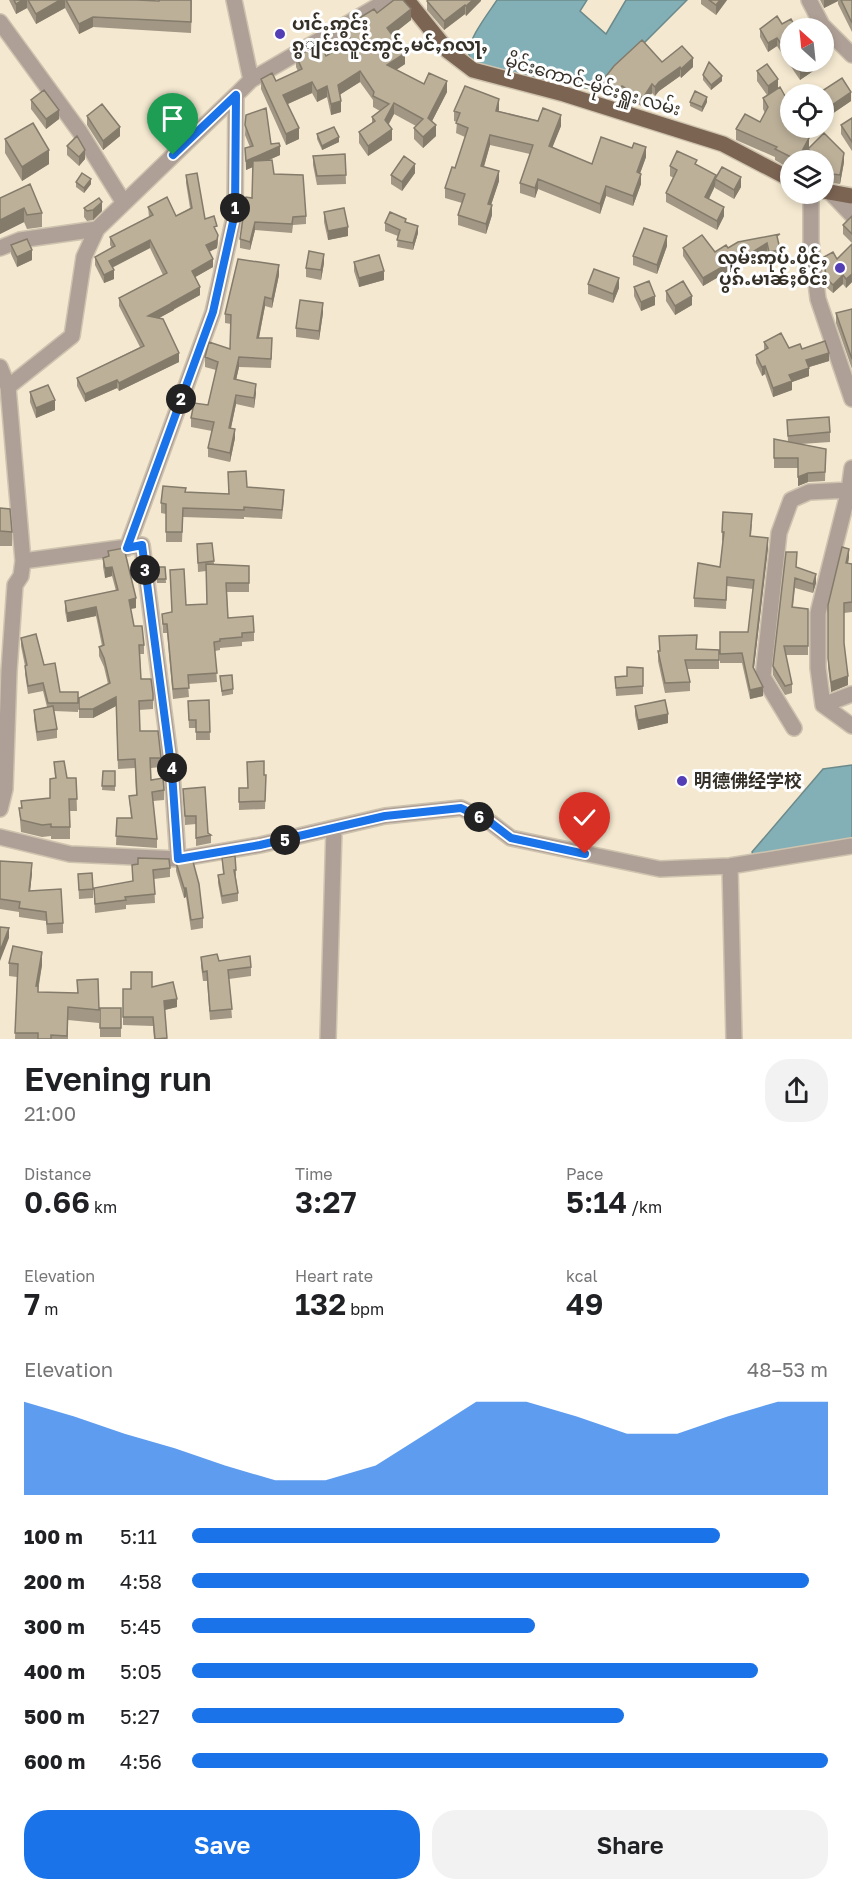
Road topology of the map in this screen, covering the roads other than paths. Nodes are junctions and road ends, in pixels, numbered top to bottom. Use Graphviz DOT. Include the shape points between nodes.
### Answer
graph roads {
  1 [pos="234,0"];
  2 [pos="388,0"];
  3 [pos="407,0"];
  4 [pos="809,0"];
  5 [pos="0,22"];
  6 [pos="852,55"];
  7 [pos="251,80"];
  8 [pos="236,95"];
  9 [pos="780,174"];
  10 [pos="834,192"];
  11 [pos="852,196"];
  12 [pos="834,198"];
  13 [pos="124,203"];
  14 [pos="811,204"];
  15 [pos="852,215"];
  16 [pos="97,229"];
  17 [pos="0,248"];
  18 [pos="0,367"];
  19 [pos="8,387"];
  20 [pos="852,399"];
  21 [pos="852,468"];
  22 [pos="849,490"];
  23 [pos="845,534"];
  24 [pos="127,548"];
  25 [pos="23,561"];
  26 [pos="8,587"];
  27 [pos="5,673"];
  28 [pos="852,694"];
  29 [pos="823,705"];
  30 [pos="852,726"];
  31 [pos="794,728"];
  32 [pos="0,808"];
  33 [pos="334,828"];
  34 [pos="0,837"];
  35 [pos="852,846"];
  36 [pos="178,859"];
  37 [pos="730,866"];
  38 [pos="328,1039"];
  39 [pos="734,1039"];
  1 -- 7 [label="street"];
  2 -- 7 [label="street"];
  3 -- 9 [label="main road, မိုင်းကောင်-မိုင်းရှူး လမ်း" via="448,51 473,70 723,144"];
  4 -- 6 [label="street" via="822,26"];
  5 -- 13 [label="street" via="80,132"];
  7 -- 8 [label="street"];
  8 -- 13 [label="street"];
  8 -- 24 [label="street" via="235,213 213,312"];
  10 -- 11 [label="main road"];
  12 -- 15 [label="street"];
  13 -- 16 [label="street"];
  14 -- 20 [label="street" via="818,299"];
  16 -- 17 [label="street" via="20,240"];
  16 -- 19 [label="street" via="84,257 72,336"];
  18 -- 19 [label="street"];
  19 -- 25 [label="street"];
  21 -- 22 [label="street"];
  22 -- 23 [label="street"];
  22 -- 31 [label="street" via="809,492 791,500 779,533 763,677"];
  23 -- 29 [label="street" via="818,613"];
  24 -- 25 [label="street"];
  24 -- 36 [label="street" via="142,545 172,773"];
  25 -- 26 [label="street" via="21,576"];
  26 -- 27 [label="street"];
  27 -- 32 [label="street" via="5,789"];
  28 -- 29 [label="street"];
  29 -- 30 [label="street"];
  33 -- 36 [label="street"];
  33 -- 37 [label="street" via="385,816 461,808 511,838 660,869"];
  33 -- 38 [label="street"];
  34 -- 36 [label="street" via="70,855"];
  35 -- 37 [label="street"];
  37 -- 39 [label="street"];
}
